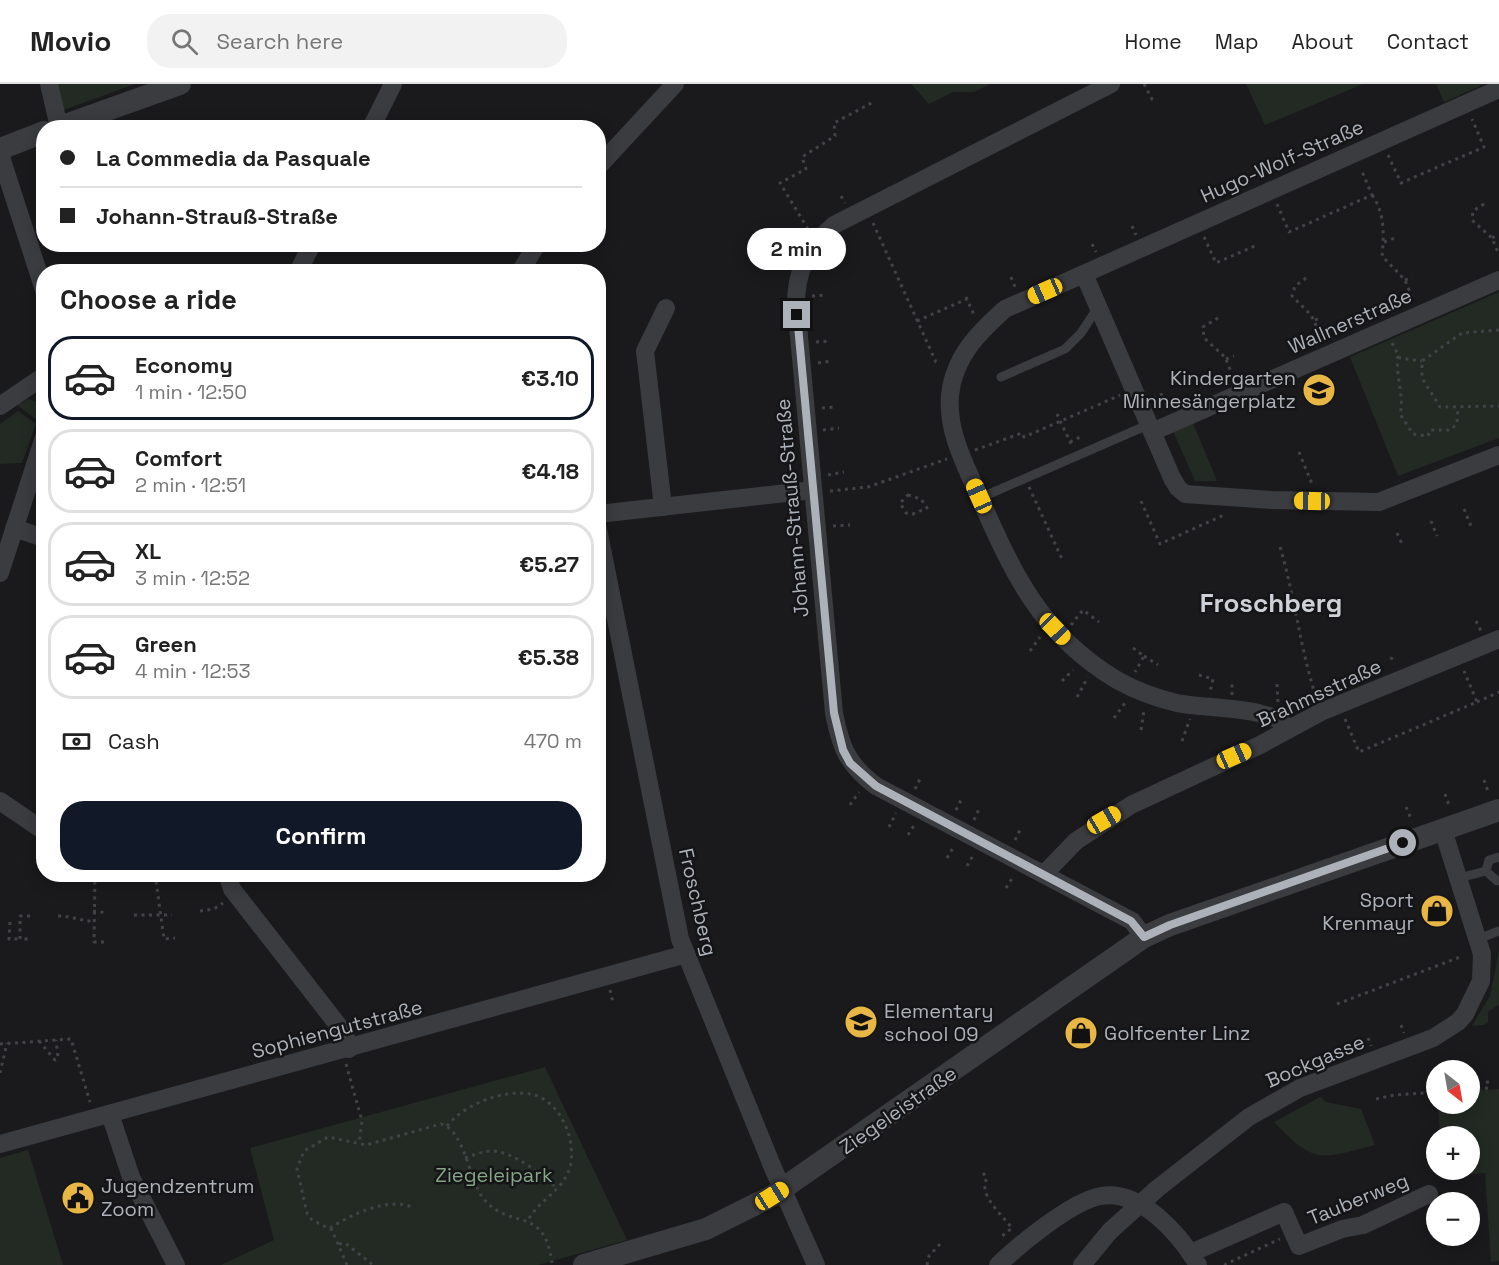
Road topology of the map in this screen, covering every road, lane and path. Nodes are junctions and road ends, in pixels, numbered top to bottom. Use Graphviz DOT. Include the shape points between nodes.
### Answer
graph roads {
  1 [pos="49,84"];
  2 [pos="180,84"];
  3 [pos="393,84"];
  4 [pos="675,84"];
  5 [pos="1111,84"];
  6 [pos="1144,84"];
  7 [pos="1499,89"];
  8 [pos="875,101"];
  9 [pos="1154,103"];
  10 [pos="57,120"];
  11 [pos="78,120"];
  12 [pos="375,120"];
  13 [pos="1473,121"];
  14 [pos="36,135"];
  15 [pos="0,149"];
  16 [pos="0,154"];
  17 [pos="1389,157"];
  18 [pos="606,158"];
  19 [pos="1360,167"];
  20 [pos="1372,195"];
  21 [pos="1484,204"];
  22 [pos="1278,206"];
  23 [pos="870,215"];
  24 [pos="1132,226"];
  25 [pos="811,233"];
  26 [pos="1135,233"];
  27 [pos="1498,236"];
  28 [pos="1205,238"];
  29 [pos="1395,238"];
  30 [pos="1492,238"];
  31 [pos="1384,242"];
  32 [pos="1092,244"];
  33 [pos="1257,245"];
  34 [pos="1095,250"];
  35 [pos="1499,255"];
  36 [pos="36,265"];
  37 [pos="1084,274"];
  38 [pos="1412,277"];
  39 [pos="1011,278"];
  40 [pos="1306,278"];
  41 [pos="1405,280"];
  42 [pos="1499,280"];
  43 [pos="1015,286"];
  44 [pos="825,295"];
  45 [pos="815,296"];
  46 [pos="1098,306"];
  47 [pos="1416,307"];
  48 [pos="666,309"];
  49 [pos="973,314"];
  50 [pos="1322,316"];
  51 [pos="1218,318"];
  52 [pos="1315,320"];
  53 [pos="917,321"];
  54 [pos="1499,330"];
  55 [pos="1389,337"];
  56 [pos="830,341"];
  57 [pos="820,342"];
  58 [pos="1326,347"];
  59 [pos="1234,356"];
  60 [pos="1398,356"];
  61 [pos="1226,359"];
  62 [pos="832,361"];
  63 [pos="1422,361"];
  64 [pos="818,363"];
  65 [pos="939,364"];
  66 [pos="1001,377"];
  67 [pos="36,381"];
  68 [pos="1237,386"];
  69 [pos="1165,393"];
  70 [pos="1120,395"];
  71 [pos="1149,400"];
  72 [pos="1098,405"];
  73 [pos="0,406"];
  74 [pos="1499,406"];
  75 [pos="837,407"];
  76 [pos="1093,407"];
  77 [pos="827,408"];
  78 [pos="1458,408"];
  79 [pos="1057,414"];
  80 [pos="1060,421"];
  81 [pos="839,428"];
  82 [pos="1151,428"];
  83 [pos="828,429"];
  84 [pos="1080,437"];
  85 [pos="1070,442"];
  86 [pos="980,448"];
  87 [pos="1299,452"];
  88 [pos="1499,455"];
  89 [pos="1077,456"];
  90 [pos="952,457"];
  91 [pos="36,461"];
  92 [pos="844,472"];
  93 [pos="833,474"];
  94 [pos="1025,478"];
  95 [pos="1313,487"];
  96 [pos="817,491"];
  97 [pos="980,498"];
  98 [pos="1141,501"];
  99 [pos="1226,506"];
  100 [pos="663,507"];
  101 [pos="1464,509"];
  102 [pos="606,513"];
  103 [pos="913,514"];
  104 [pos="1431,521"];
  105 [pos="850,525"];
  106 [pos="1471,526"];
  107 [pos="825,527"];
  108 [pos="14,528"];
  109 [pos="1398,533"];
  110 [pos="36,535"];
  111 [pos="1437,536"];
  112 [pos="1403,546"];
  113 [pos="1280,547"];
  114 [pos="1062,559"];
  115 [pos="606,569"];
  116 [pos="0,573"];
  117 [pos="1476,621"];
  118 [pos="1099,622"];
  119 [pos="1479,627"];
  120 [pos="1067,631"];
  121 [pos="1040,636"];
  122 [pos="1499,639"];
  123 [pos="1134,648"];
  124 [pos="1030,651"];
  125 [pos="1144,656"];
  126 [pos="1391,657"];
  127 [pos="1394,662"];
  128 [pos="1158,665"];
  129 [pos="1464,671"];
  130 [pos="1090,673"];
  131 [pos="1199,675"];
  132 [pos="1066,677"];
  133 [pos="1132,680"];
  134 [pos="1062,681"];
  135 [pos="1213,683"];
  136 [pos="1232,684"];
  137 [pos="1277,684"];
  138 [pos="1314,689"];
  139 [pos="1499,692"];
  140 [pos="1232,694"];
  141 [pos="1129,696"];
  142 [pos="1077,697"];
  143 [pos="1477,702"];
  144 [pos="1146,703"];
  145 [pos="1278,704"];
  146 [pos="1191,714"];
  147 [pos="1114,718"];
  148 [pos="1347,722"];
  149 [pos="1289,729"];
  150 [pos="1141,730"];
  151 [pos="1182,741"];
  152 [pos="921,777"];
  153 [pos="1484,780"];
  154 [pos="914,790"];
  155 [pos="857,794"];
  156 [pos="1445,794"];
  157 [pos="962,798"];
  158 [pos="0,801"];
  159 [pos="1494,802"];
  160 [pos="850,805"];
  161 [pos="980,807"];
  162 [pos="1406,807"];
  163 [pos="957,808"];
  164 [pos="1450,808"];
  165 [pos="896,814"];
  166 [pos="973,821"];
  167 [pos="1412,822"];
  168 [pos="36,826"];
  169 [pos="914,826"];
  170 [pos="889,828"];
  171 [pos="1021,828"];
  172 [pos="1443,830"];
  173 [pos="908,835"];
  174 [pos="1016,838"];
  175 [pos="955,844"];
  176 [pos="973,856"];
  177 [pos="1499,857"];
  178 [pos="947,858"];
  179 [pos="967,866"];
  180 [pos="1017,870"];
  181 [pos="1486,871"];
  182 [pos="1044,874"];
  183 [pos="1459,878"];
  184 [pos="1497,881"];
  185 [pos="95,882"];
  186 [pos="156,882"];
  187 [pos="230,882"];
  188 [pos="1006,888"];
  189 [pos="226,901"];
  190 [pos="93,911"];
  191 [pos="200,911"];
  192 [pos="108,913"];
  193 [pos="134,915"];
  194 [pos="172,915"];
  195 [pos="30,916"];
  196 [pos="58,916"];
  197 [pos="161,916"];
  198 [pos="93,921"];
  199 [pos="10,922"];
  200 [pos="1499,931"];
  201 [pos="1144,937"];
  202 [pos="176,938"];
  203 [pos="20,939"];
  204 [pos="30,939"];
  205 [pos="1478,939"];
  206 [pos="106,942"];
  207 [pos="686,954"];
  208 [pos="1460,957"];
  209 [pos="609,986"];
  210 [pos="613,1003"];
  211 [pos="1337,1004"];
  212 [pos="1401,1025"];
  213 [pos="1404,1035"];
  214 [pos="56,1040"];
  215 [pos="39,1041"];
  216 [pos="8,1043"];
  217 [pos="0,1044"];
  218 [pos="347,1054"];
  219 [pos="0,1073"];
  220 [pos="1487,1078"];
  221 [pos="1480,1089"];
  222 [pos="1426,1093"];
  223 [pos="1376,1099"];
  224 [pos="92,1110"];
  225 [pos="110,1114"];
  226 [pos="447,1126"];
  227 [pos="0,1144"];
  228 [pos="359,1144"];
  229 [pos="465,1158"];
  230 [pos="984,1173"];
  231 [pos="557,1189"];
  232 [pos="783,1190"];
  233 [pos="1426,1195"];
  234 [pos="1139,1205"];
  235 [pos="414,1208"];
  236 [pos="528,1220"];
  237 [pos="330,1228"];
  238 [pos="1293,1233"];
  239 [pos="1006,1243"];
  240 [pos="339,1244"];
  241 [pos="940,1244"];
  242 [pos="1195,1259"];
  243 [pos="552,1263"];
  244 [pos="176,1265"];
  245 [pos="347,1265"];
  246 [pos="373,1265"];
  247 [pos="584,1265"];
  248 [pos="816,1265"];
  249 [pos="927,1265"];
  250 [pos="998,1265"];
  251 [pos="1082,1265"];
  252 [pos="1224,1265"];
  1 -- 10 [label="street"];
  2 -- 11 [label="street"];
  3 -- 12 [label="street"];
  4 -- 18 [label="street"];
  5 -- 96 [label="street, Johann-Strauß-Straße" via="847,217 812,248 799,274 796,304"];
  6 -- 9 [label="path"];
  7 -- 37 [label="street, Hugo-Wolf-Straße"];
  8 -- 25 [label="path" via="834,123 836,136 802,157 806,169 780,183"];
  13 -- 17 [label="path" via="1484,147 1401,183"];
  14 -- 15 [label="street"];
  16 -- 36 [label="street"];
  19 -- 20 [label="path"];
  20 -- 22 [label="path" via="1289,232"];
  20 -- 31 [label="path" via="1381,213"];
  21 -- 30 [label="path" via="1473,211 1472,220"];
  23 -- 53 [label="path"];
  24 -- 26 [label="path"];
  27 -- 30 [label="path"];
  28 -- 33 [label="path" via="1216,263"];
  29 -- 31 [label="path"];
  30 -- 35 [label="path"];
  31 -- 41 [label="path" via="1382,256"];
  32 -- 34 [label="path"];
  37 -- 46 [label="street"];
  37 -- 97 [label="street, Hugo-Wolf-Straße" via="1005,309 978,332 960,359 950,393 953,435"];
  38 -- 41 [label="path"];
  39 -- 43 [label="path"];
  40 -- 52 [label="path" via="1295,285 1292,296"];
  41 -- 47 [label="path"];
  42 -- 82 [label="street, Wallnerstraße"];
  44 -- 45 [label="path"];
  46 -- 66 [label="lane" via="1065,349"];
  46 -- 82 [label="street"];
  48 -- 100 [label="street" via="645,351"];
  49 -- 53 [label="path" via="966,298"];
  50 -- 52 [label="path"];
  51 -- 61 [label="path" via="1203,327 1204,338"];
  52 -- 58 [label="path"];
  53 -- 65 [label="path"];
  54 -- 63 [label="path" via="1462,333"];
  55 -- 60 [label="path"];
  56 -- 57 [label="path"];
  59 -- 61 [label="path"];
  60 -- 63 [label="path"];
  60 -- 78 [label="path" via="1397,383 1403,403 1400,414 1413,434 1428,436 1430,430 1451,430 1458,423"];
  61 -- 68 [label="path"];
  62 -- 64 [label="path"];
  63 -- 78 [label="path" via="1422,378 1434,400 1440,407"];
  67 -- 73 [label="street"];
  69 -- 71 [label="path"];
  70 -- 72 [label="path"];
  74 -- 78 [label="path"];
  75 -- 77 [label="path"];
  76 -- 80 [label="path"];
  79 -- 80 [label="path"];
  80 -- 85 [label="path"];
  80 -- 86 [label="path" via="1024,437 1022,432"];
  81 -- 83 [label="path"];
  82 -- 88 [label="street" via="1178,488 1194,495 1379,502"];
  82 -- 89 [label="lane"];
  84 -- 85 [label="path"];
  85 -- 89 [label="path"];
  87 -- 95 [label="path"];
  89 -- 94 [label="lane"];
  90 -- 96 [label="path" via="868,488"];
  91 -- 108 [label="street"];
  92 -- 93 [label="path"];
  94 -- 97 [label="lane"];
  94 -- 114 [label="path"];
  96 -- 100 [label="street"];
  96 -- 182 [label="street, Johann-Strauß-Straße" via="834,713 850,763 876,786"];
  97 -- 149 [label="street, Hugo-Wolf-Straße" via="1021,586 1044,618 1085,657 1118,681 1146,694 1201,707 1265,715 1277,718"];
  98 -- 99 [label="path" via="1160,544 1226,514"];
  100 -- 102 [label="street"];
  101 -- 106 [label="path"];
  103 -- 103 [label="path" via="927,508 921,499 908,495 901,499 900,506"];
  104 -- 111 [label="path"];
  105 -- 107 [label="path"];
  108 -- 110 [label="street"];
  108 -- 116 [label="street"];
  109 -- 112 [label="path"];
  113 -- 138 [label="path"];
  115 -- 207 [label="street, Froschberg"];
  117 -- 119 [label="path"];
  118 -- 120 [label="path" via="1083,610"];
  121 -- 124 [label="path"];
  122 -- 149 [label="street, Brahmsstraße"];
  123 -- 125 [label="path"];
  125 -- 128 [label="path"];
  125 -- 133 [label="path"];
  126 -- 127 [label="path"];
  129 -- 143 [label="path"];
  130 -- 142 [label="path"];
  131 -- 135 [label="path" via="1214,679"];
  132 -- 134 [label="path"];
  136 -- 140 [label="path"];
  137 -- 145 [label="path"];
  139 -- 143 [label="path"];
  141 -- 147 [label="path"];
  143 -- 148 [label="path" via="1359,752"];
  144 -- 150 [label="path"];
  146 -- 151 [label="path"];
  149 -- 182 [label="street, Brahmsstraße" via="1104,820 1076,841"];
  152 -- 154 [label="path"];
  153 -- 159 [label="path"];
  155 -- 160 [label="path"];
  156 -- 164 [label="path"];
  157 -- 163 [label="path"];
  158 -- 168 [label="street"];
  159 -- 172 [label="street, Ziegeleistraße"];
  161 -- 166 [label="path"];
  162 -- 167 [label="path"];
  165 -- 170 [label="path"];
  169 -- 173 [label="path"];
  171 -- 174 [label="path"];
  172 -- 183 [label="street, Bockgasse"];
  172 -- 201 [label="street, Ziegeleistraße"];
  175 -- 178 [label="path"];
  176 -- 179 [label="path"];
  177 -- 181 [label="lane" via="1489,860"];
  180 -- 188 [label="path"];
  181 -- 183 [label="lane"];
  181 -- 184 [label="lane"];
  182 -- 201 [label="street, Johann-Strauß-Straße" via="1131,921"];
  183 -- 205 [label="street, Bockgasse"];
  185 -- 190 [label="path"];
  186 -- 197 [label="path"];
  187 -- 218 [label="street" via="345,1034"];
  189 -- 191 [label="path" via="214,909"];
  190 -- 192 [label="path"];
  190 -- 198 [label="path"];
  193 -- 197 [label="path"];
  194 -- 197 [label="path"];
  195 -- 203 [label="path" via="20,916"];
  196 -- 198 [label="path"];
  197 -- 202 [label="path" via="164,939"];
  198 -- 206 [label="path" via="94,942"];
  199 -- 203 [label="path" via="9,939"];
  200 -- 205 [label="lane"];
  201 -- 232 [label="street, Ziegeleistraße"];
  203 -- 204 [label="path"];
  205 -- 234 [label="street, Bockgasse" via="1481,981 1471,1005 1458,1022 1433,1038 1275,1101"];
  207 -- 218 [label="street, Sophiengutstraße"];
  207 -- 232 [label="street, Froschberg"];
  208 -- 211 [label="path"];
  209 -- 210 [label="path"];
  212 -- 213 [label="path"];
  214 -- 215 [label="path"];
  214 -- 215 [label="path" via="55,1060"];
  214 -- 224 [label="path" via="71,1039"];
  215 -- 216 [label="path"];
  216 -- 217 [label="path"];
  216 -- 219 [label="path"];
  218 -- 225 [label="street, Sophiengutstraße"];
  218 -- 228 [label="path" via="362,1121"];
  220 -- 221 [label="path" via="1488,1088"];
  222 -- 223 [label="path"];
  225 -- 227 [label="street, Sophiengutstraße"];
  225 -- 244 [label="street" via="131,1177"];
  226 -- 228 [label="path" via="432,1126 372,1144"];
  226 -- 229 [label="path" via="455,1134"];
  226 -- 231 [label="path" via="459,1113 495,1098 531,1094 546,1101 560,1115 572,1147 570,1168"];
  228 -- 237 [label="path" via="327,1137 309,1147 298,1163 307,1213 312,1220"];
  229 -- 231 [label="path" via="500,1152 534,1170"];
  229 -- 236 [label="path" via="477,1189 488,1204 506,1215"];
  230 -- 239 [label="path" via="986,1194 1012,1228 1001,1237"];
  231 -- 236 [label="path" via="540,1202"];
  232 -- 247 [label="street, Ziegeleistraße" via="706,1229"];
  232 -- 248 [label="street, Froschberg"];
  233 -- 238 [label="street, Tauberweg" via="1363,1225 1299,1246"];
  234 -- 242 [label="street" via="1162,1221"];
  234 -- 250 [label="street" via="1115,1197 1090,1199 1034,1234"];
  234 -- 251 [label="street, Bockgasse" via="1110,1231"];
  235 -- 237 [label="path" via="403,1202 345,1218"];
  236 -- 243 [label="path" via="547,1239"];
  237 -- 240 [label="path"];
  238 -- 242 [label="street, Tauberweg" via="1284,1212"];
  238 -- 252 [label="path"];
  240 -- 245 [label="path"];
  240 -- 246 [label="path" via="345,1243"];
  241 -- 249 [label="path" via="929,1256"];
}
